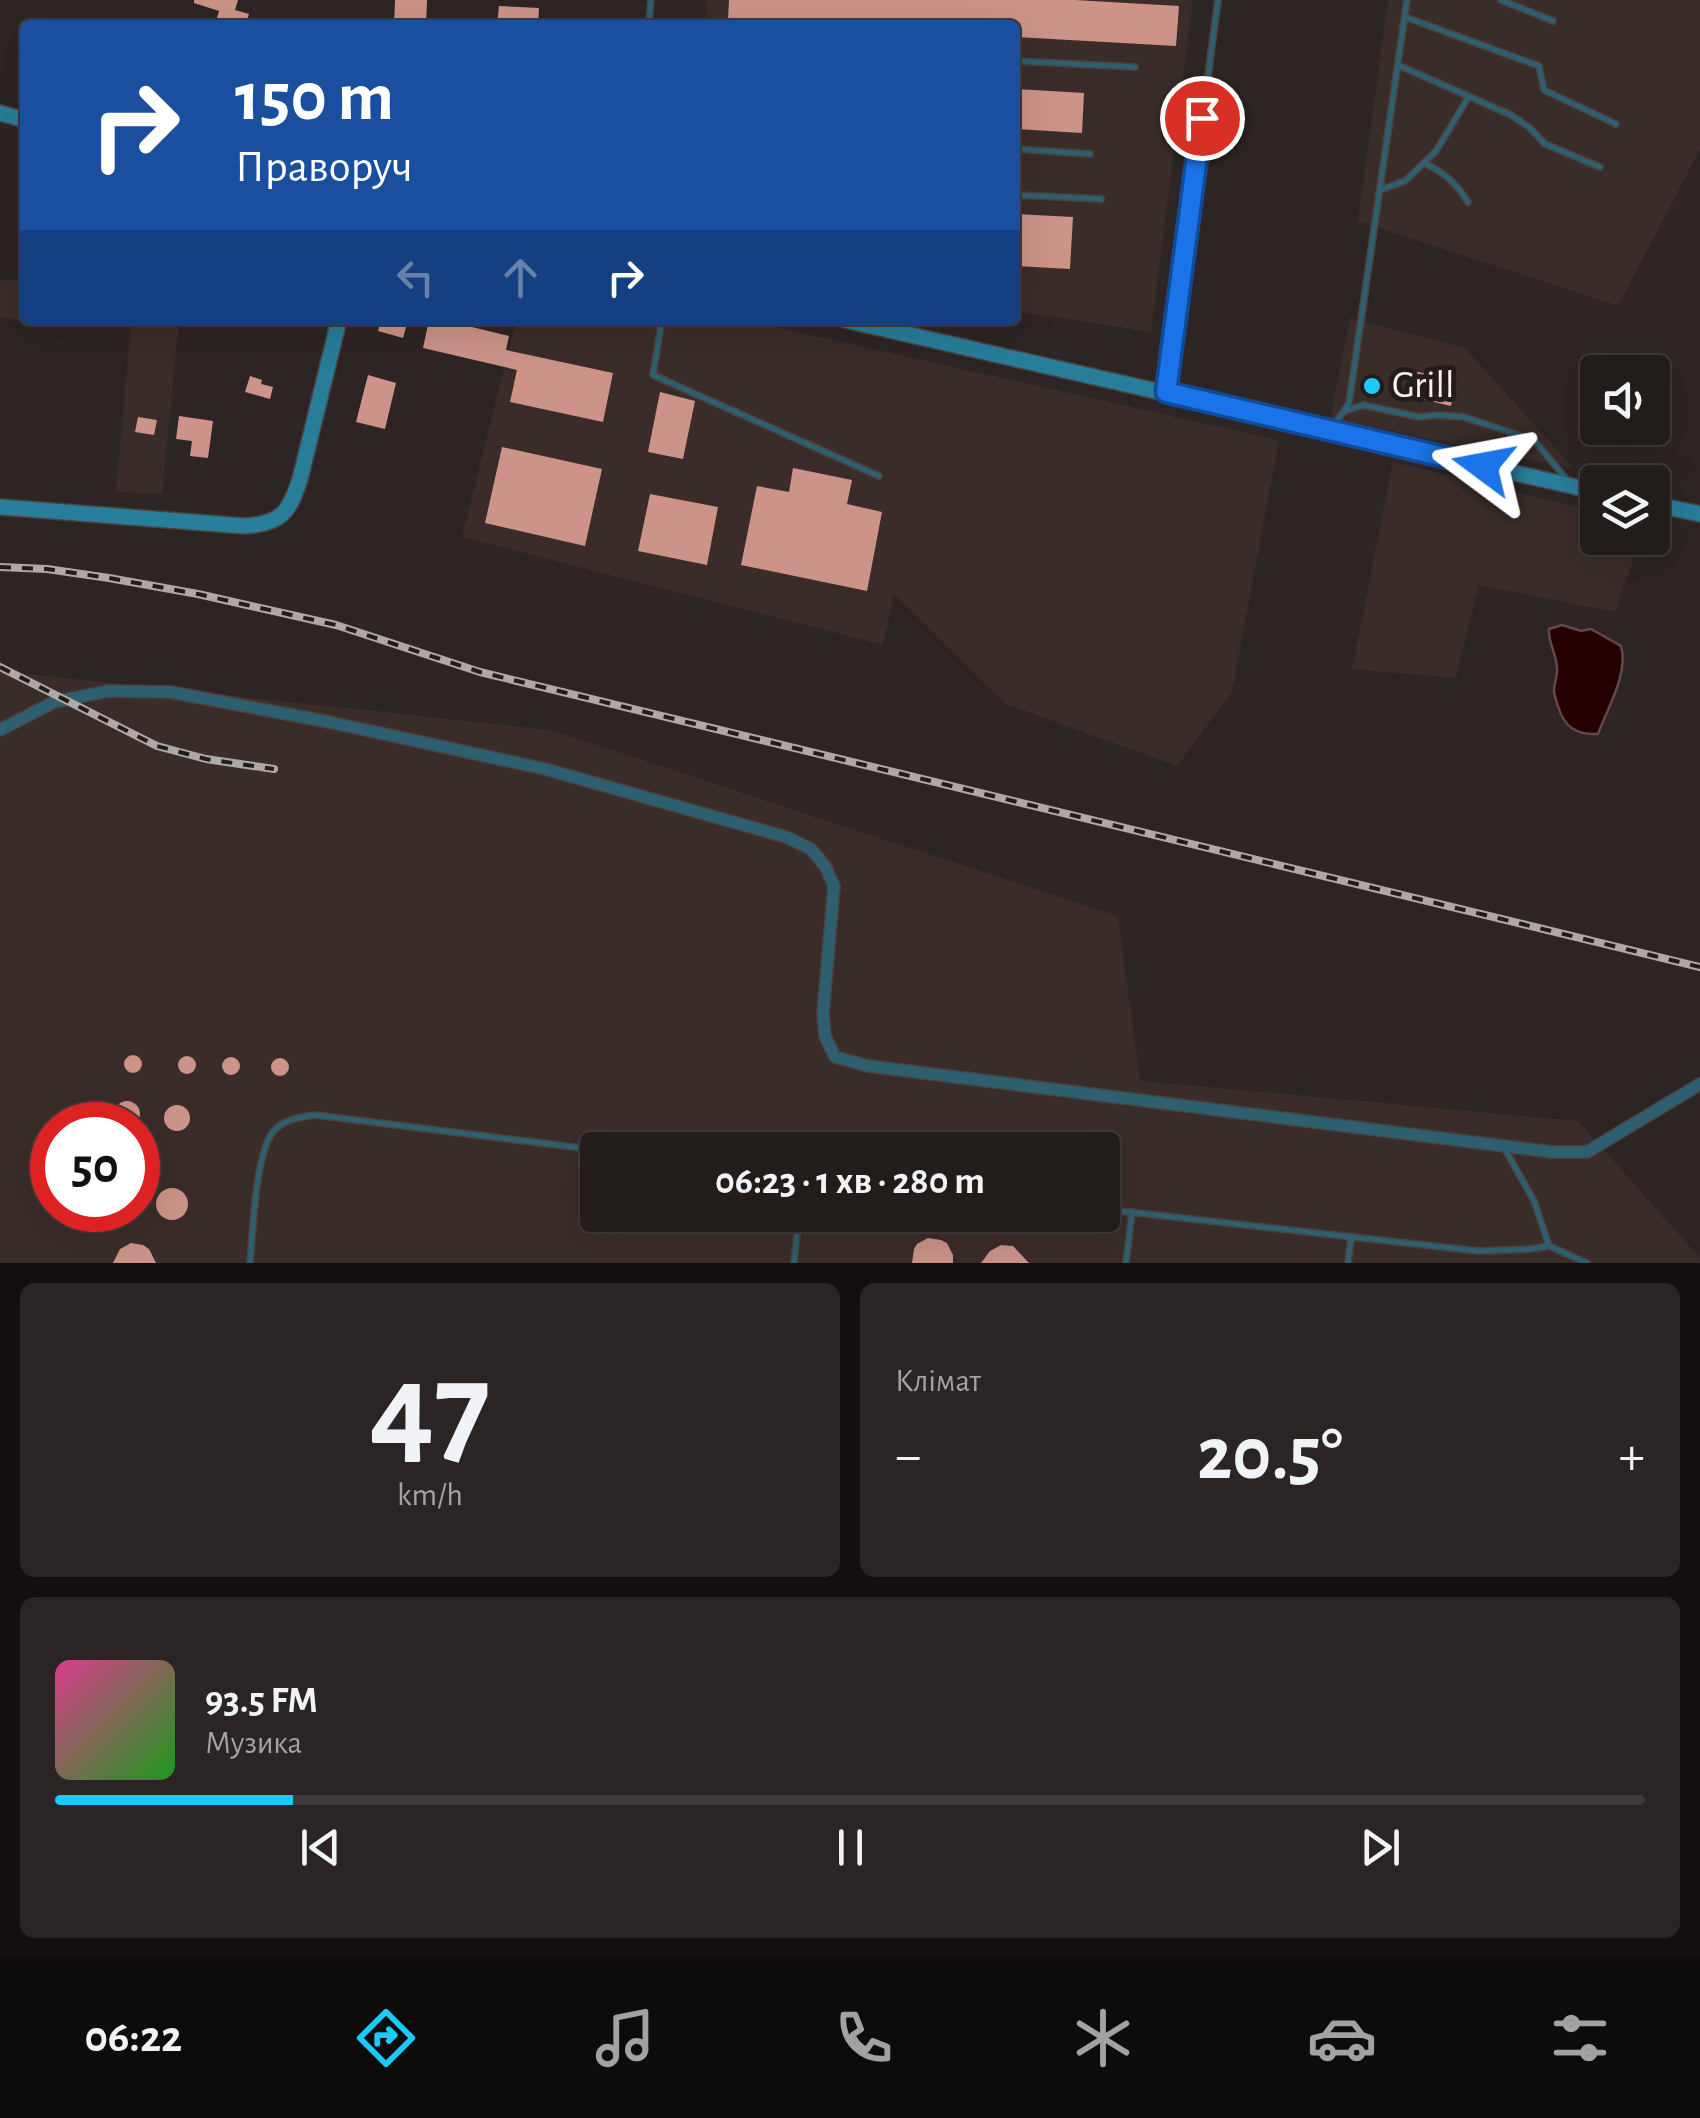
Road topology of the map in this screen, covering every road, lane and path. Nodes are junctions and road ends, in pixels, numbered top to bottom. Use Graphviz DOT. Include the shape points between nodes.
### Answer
graph roads {
  1 [pos="1218,0"];
  2 [pos="1407,0"];
  3 [pos="1501,0"];
  4 [pos="1405,17"];
  5 [pos="1553,21"];
  6 [pos="1020,61"];
  7 [pos="1398,65"];
  8 [pos="1135,67"];
  9 [pos="1468,97"];
  10 [pos="1616,124"];
  11 [pos="1020,149"];
  12 [pos="1090,154"];
  13 [pos="1424,163"];
  14 [pos="1600,167"];
  15 [pos="1380,190"];
  16 [pos="1020,195"];
  17 [pos="1101,200"];
  18 [pos="1468,202"];
  19 [pos="338,325"];
  20 [pos="661,325"];
  21 [pos="866,325"];
  22 [pos="1166,392"];
  23 [pos="1344,411"];
  24 [pos="1331,430"];
  25 [pos="878,476"];
  26 [pos="1574,487"];
  27 [pos="1580,488"];
  28 [pos="0,507"];
  29 [pos="1670,508"];
  30 [pos="1700,514"];
  31 [pos="0,730"];
  32 [pos="1700,1084"];
  33 [pos="1504,1146"];
  34 [pos="580,1148"];
  35 [pos="1120,1211"];
  36 [pos="1132,1212"];
  37 [pos="797,1232"];
  38 [pos="1351,1238"];
  39 [pos="1550,1246"];
  40 [pos="250,1263"];
  41 [pos="794,1263"];
  42 [pos="1126,1263"];
  43 [pos="1348,1263"];
  44 [pos="1586,1263"];
  1 -- 22 [label="lane"];
  2 -- 4 [label="lane"];
  3 -- 5 [label="lane"];
  4 -- 7 [label="lane"];
  4 -- 10 [label="lane" via="1539,66 1544,90"];
  6 -- 8 [label="lane"];
  7 -- 9 [label="lane"];
  7 -- 15 [label="lane"];
  9 -- 13 [label="lane"];
  9 -- 14 [label="lane" via="1511,115 1545,144"];
  11 -- 12 [label="lane"];
  13 -- 15 [label="lane" via="1405,181"];
  13 -- 18 [label="lane" via="1443,172"];
  15 -- 23 [label="lane"];
  16 -- 17 [label="lane"];
  19 -- 28 [label="main road" via="292,504 263,526"];
  20 -- 25 [label="lane" via="653,375"];
  21 -- 22 [label="main road"];
  22 -- 24 [label="main road"];
  23 -- 24 [label="lane"];
  23 -- 26 [label="lane" via="1363,404 1464,418 1534,440"];
  24 -- 26 [label="main road"];
  26 -- 27 [label="main road"];
  29 -- 30 [label="main road"];
  31 -- 33 [label="street" via="54,702 108,691 170,692 545,769 786,836 811,850 834,886 823,1014 824,1036 835,1056 868,1066"];
  32 -- 33 [label="street" via="1587,1152"];
  33 -- 39 [label="lane"];
  34 -- 40 [label="lane" via="315,1115 293,1118 274,1130 265,1147"];
  35 -- 36 [label="lane"];
  36 -- 38 [label="lane"];
  36 -- 42 [label="lane"];
  37 -- 41 [label="lane"];
  38 -- 39 [label="lane" via="1478,1252"];
  38 -- 43 [label="lane"];
  39 -- 44 [label="lane"];
}
